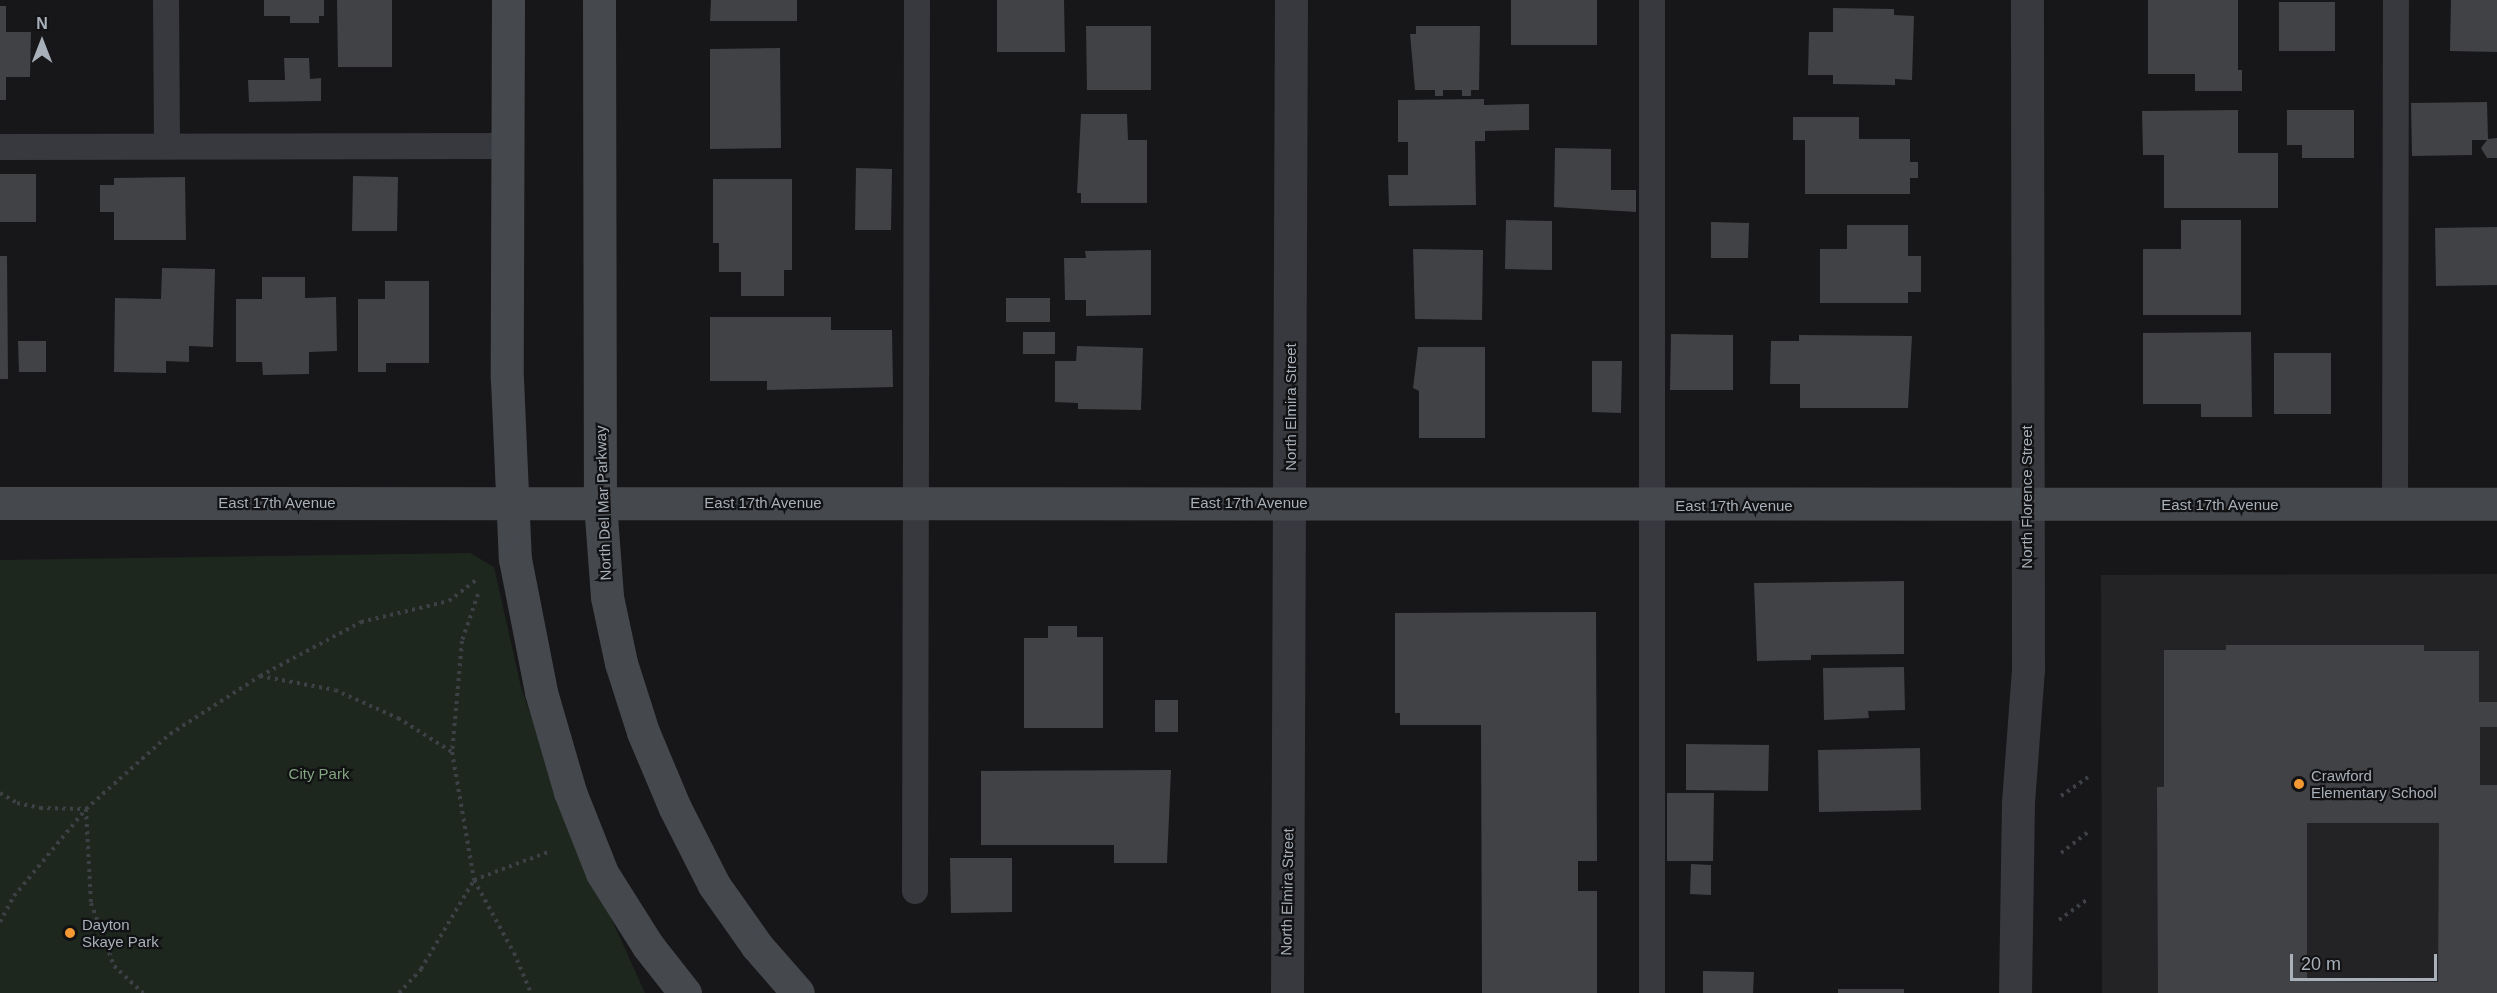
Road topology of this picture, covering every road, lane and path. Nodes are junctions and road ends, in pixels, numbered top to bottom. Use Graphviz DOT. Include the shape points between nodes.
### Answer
graph roads {
  1 [pos="166,0"];
  2 [pos="508,0"];
  3 [pos="599,0"];
  4 [pos="917,0"];
  5 [pos="1291,0"];
  6 [pos="1652,0"];
  7 [pos="2028,0"];
  8 [pos="2396,0"];
  9 [pos="167,144"];
  10 [pos="508,146"];
  11 [pos="0,147"];
  12 [pos="0,503"];
  13 [pos="510,503"];
  14 [pos="600,503"];
  15 [pos="919,503"];
  16 [pos="1291,503"];
  17 [pos="2395,504"];
  18 [pos="2497,504"];
  19 [pos="2027,505"];
  20 [pos="1652,506"];
  21 [pos="260,676"];
  22 [pos="452,752"];
  23 [pos="0,793"];
  24 [pos="86,809"];
  25 [pos="588,838"];
  26 [pos="474,880"];
  27 [pos="915,891"];
  28 [pos="2088,899"];
  29 [pos="0,922"];
  30 [pos="2054,924"];
  31 [pos="143,993"];
  32 [pos="399,993"];
  33 [pos="531,993"];
  34 [pos="685,993"];
  35 [pos="798,993"];
  36 [pos="1287,993"];
  37 [pos="1652,993"];
  38 [pos="2015,993"];
  1 -- 9 [label="lane"];
  2 -- 10 [label="street"];
  3 -- 14 [label="street, North Del Mar Parkway"];
  4 -- 15 [label="lane"];
  5 -- 16 [label="street, North Elmira Street"];
  6 -- 20 [label="lane"];
  7 -- 19 [label="street, North Florence Street"];
  8 -- 17 [label="lane"];
  9 -- 10 [label="lane"];
  9 -- 11 [label="lane"];
  10 -- 13 [label="street"];
  12 -- 13 [label="street, East 17th Avenue"];
  13 -- 14 [label="street, East 17th Avenue"];
  13 -- 25 [label="street" via="515,559 541,692 570,792"];
  14 -- 15 [label="street, East 17th Avenue"];
  14 -- 35 [label="street, North Del Mar Parkway" via="607,597 621,663 643,732 714,885 757,946"];
  15 -- 16 [label="street, East 17th Avenue"];
  15 -- 27 [label="lane"];
  16 -- 20 [label="street, East 17th Avenue"];
  16 -- 36 [label="street, North Elmira Street"];
  17 -- 18 [label="street, East 17th Avenue"];
  17 -- 19 [label="street, East 17th Avenue"];
  19 -- 20 [label="street, East 17th Avenue"];
  19 -- 38 [label="street, North Florence Street" via="2028,669 2018,802"];
  20 -- 37 [label="lane"];
  21 -- 22 [label="path" via="335,690 398,718"];
  21 -- 22 [label="path" via="361,622 449,601 484,573 462,641"];
  21 -- 24 [label="path" via="171,734"];
  22 -- 26 [label="path"];
  23 -- 24 [label="path" via="17,803 40,808"];
  24 -- 29 [label="path" via="14,896"];
  24 -- 31 [label="path" via="91,903 114,966"];
  25 -- 26 [label="path"];
  25 -- 34 [label="street" via="602,873 648,946"];
  26 -- 32 [label="path" via="420,969"];
  26 -- 33 [label="path"];
  28 -- 30 [label="path"];
}
